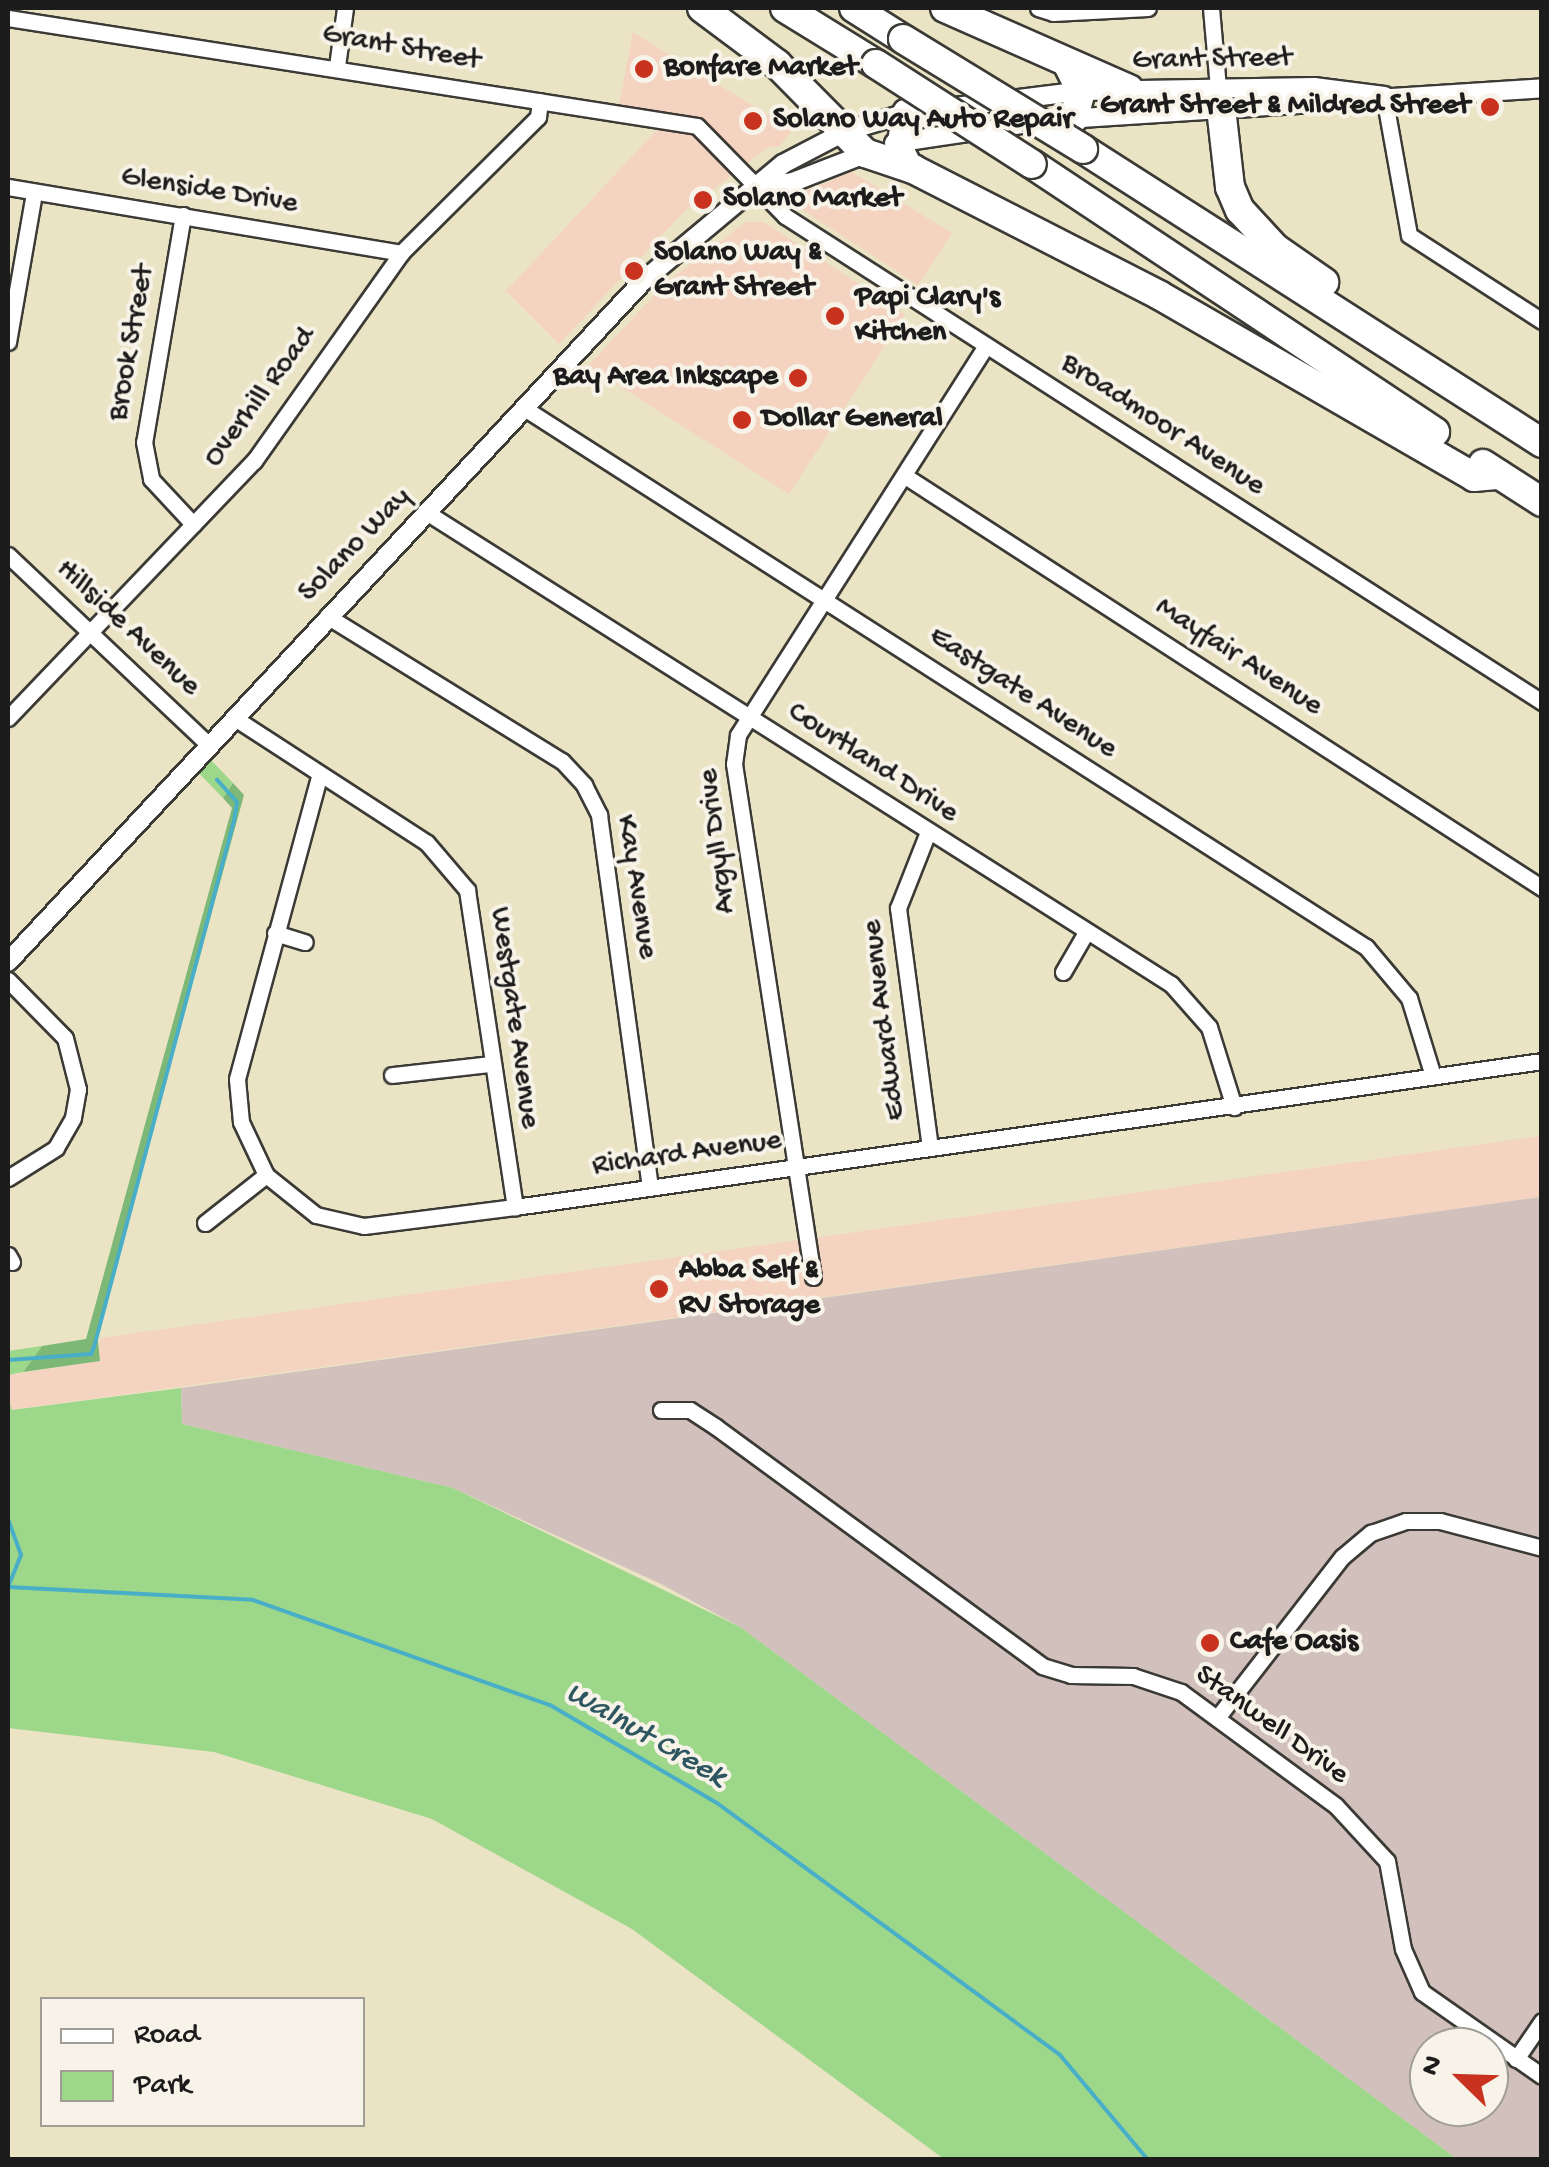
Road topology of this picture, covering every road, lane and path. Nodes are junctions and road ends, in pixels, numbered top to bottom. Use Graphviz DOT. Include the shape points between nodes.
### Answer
graph roads {
  1 [pos="346,8"];
  2 [pos="702,8"];
  3 [pos="785,8"];
  4 [pos="854,8"];
  5 [pos="945,8"];
  6 [pos="1038,8"];
  7 [pos="1148,8"];
  8 [pos="1211,8"];
  9 [pos="8,18"];
  10 [pos="337,66"];
  11 [pos="1129,89"];
  12 [pos="1541,89"];
  13 [pos="1074,91"];
  14 [pos="1384,96"];
  15 [pos="1219,98"];
  16 [pos="540,101"];
  17 [pos="906,113"];
  18 [pos="846,131"];
  19 [pos="866,153"];
  20 [pos="904,154"];
  21 [pos="762,186"];
  22 [pos="8,187"];
  23 [pos="34,193"];
  24 [pos="183,214"];
  25 [pos="400,253"];
  26 [pos="1540,316"];
  27 [pos="8,342"];
  28 [pos="986,346"];
  29 [pos="524,408"];
  30 [pos="1542,427"];
  31 [pos="1542,444"];
  32 [pos="1498,475"];
  33 [pos="905,476"];
  34 [pos="1542,502"];
  35 [pos="426,512"];
  36 [pos="193,524"];
  37 [pos="8,555"];
  38 [pos="826,601"];
  39 [pos="327,616"];
  40 [pos="91,632"];
  41 [pos="1542,702"];
  42 [pos="232,717"];
  43 [pos="747,717"];
  44 [pos="8,718"];
  45 [pos="208,744"];
  46 [pos="319,777"];
  47 [pos="928,832"];
  48 [pos="1542,888"];
  49 [pos="275,933"];
  50 [pos="1085,934"];
  51 [pos="305,942"];
  52 [pos="8,962"];
  53 [pos="1062,972"];
  54 [pos="8,980"];
  55 [pos="1542,1061"];
  56 [pos="490,1064"];
  57 [pos="392,1075"];
  58 [pos="1433,1076"];
  59 [pos="1234,1106"];
  60 [pos="930,1148"];
  61 [pos="793,1168"];
  62 [pos="266,1175"];
  63 [pos="8,1178"];
  64 [pos="650,1188"];
  65 [pos="515,1207"];
  66 [pos="206,1223"];
  67 [pos="813,1277"];
  68 [pos="661,1410"];
  69 [pos="1542,1548"];
  70 [pos="1217,1718"];
  71 [pos="1542,2021"];
  72 [pos="1516,2059"];
  73 [pos="1542,2076"];
  1 -- 10 [label="street"];
  2 -- 18 [label="highway" via="777,64"];
  3 -- 32 [label="highway, bridge"];
  4 -- 31 [label="highway, bridge"];
  5 -- 13 [label="highway"];
  6 -- 7 [label="street"];
  8 -- 15 [label="street"];
  9 -- 10 [label="street, Grant Street"];
  10 -- 16 [label="street, Grant Street"];
  11 -- 13 [label="highway"];
  11 -- 15 [label="street, Grant Street"];
  12 -- 14 [label="street, Grant Street"];
  13 -- 15 [label="street, Grant Street"];
  13 -- 17 [label="street, Grant Street"];
  13 -- 20 [label="street, Grant Street"];
  14 -- 15 [label="street, Grant Street" via="1316,107"];
  14 -- 26 [label="street" via="1409,235"];
  15 -- 30 [label="highway" via="1230,187 1253,230"];
  16 -- 21 [label="street, Grant Street" via="697,126"];
  16 -- 25 [label="street, Overhill Road" via="538,117"];
  17 -- 18 [label="street, Grant Street"];
  17 -- 20 [label="highway"];
  18 -- 19 [label="highway"];
  18 -- 21 [label="street, Grant Street" via="783,164"];
  19 -- 20 [label="highway"];
  19 -- 21 [label="street" via="792,182"];
  20 -- 32 [label="highway" via="1474,477"];
  21 -- 28 [label="street, Broadmoor Avenue" via="785,216"];
  21 -- 29 [label="street, Solano Way" via="684,240"];
  22 -- 23 [label="street, Glenside Drive"];
  23 -- 24 [label="street, Glenside Drive"];
  23 -- 27 [label="street"];
  24 -- 25 [label="street, Glenside Drive"];
  24 -- 36 [label="street, Brook Street" via="144,442 151,480"];
  25 -- 36 [label="street, Overhill Road" via="254,461"];
  28 -- 33 [label="street, Argyll Drive"];
  28 -- 41 [label="street, Broadmoor Avenue"];
  29 -- 35 [label="street, Solano Way"];
  29 -- 38 [label="street, Eastgate Avenue"];
  32 -- 34 [label="highway"];
  33 -- 38 [label="street, Argyll Drive"];
  33 -- 48 [label="street, Mayfair Avenue"];
  35 -- 39 [label="street, Solano Way"];
  35 -- 43 [label="street, Courtland Drive"];
  36 -- 40 [label="street, Overhill Road"];
  37 -- 40 [label="street, Hillside Avenue"];
  38 -- 43 [label="street, Argyll Drive"];
  38 -- 58 [label="street, Eastgate Avenue" via="1366,947 1409,998"];
  39 -- 42 [label="street, Solano Way"];
  39 -- 64 [label="street, Kay Avenue" via="562,761 584,784 599,816"];
  40 -- 44 [label="street, Overhill Road"];
  40 -- 45 [label="street, Hillside Avenue"];
  42 -- 45 [label="street, Solano Way"];
  42 -- 46 [label="street, Westgate Avenue"];
  43 -- 47 [label="street, Courtland Drive"];
  43 -- 61 [label="street, Argyll Drive" via="734,764"];
  45 -- 52 [label="street, Solano Way"];
  46 -- 49 [label="street, Richard Avenue"];
  46 -- 56 [label="street, Westgate Avenue" via="427,843 467,890"];
  47 -- 50 [label="street, Courtland Drive"];
  47 -- 60 [label="street, Edward Avenue" via="898,908"];
  49 -- 51 [label="street"];
  49 -- 62 [label="street, Richard Avenue" via="237,1080 241,1122"];
  50 -- 53 [label="street"];
  50 -- 59 [label="street, Courtland Drive" via="1171,984 1209,1027"];
  54 -- 63 [label="street" via="64,1038 78,1089 73,1118 56,1148"];
  55 -- 58 [label="street, Richard Avenue"];
  56 -- 57 [label="street"];
  56 -- 65 [label="street, Westgate Avenue"];
  58 -- 59 [label="street, Richard Avenue"];
  59 -- 60 [label="street, Richard Avenue"];
  60 -- 61 [label="street, Richard Avenue"];
  61 -- 64 [label="street, Richard Avenue"];
  61 -- 67 [label="street, Argyll Drive"];
  62 -- 65 [label="street, Richard Avenue" via="316,1215 364,1226"];
  62 -- 66 [label="street"];
  64 -- 65 [label="street, Richard Avenue"];
  68 -- 70 [label="street, Stanwell Drive" via="690,1410 716,1427 1042,1666 1071,1675 1153,1680"];
  69 -- 70 [label="street" via="1440,1521 1406,1521 1371,1533 1328,1574"];
  70 -- 72 [label="street, Stanwell Drive" via="1371,1836 1393,1876 1402,1950 1422,1992"];
  71 -- 72 [label="street"];
  72 -- 73 [label="street, Stanwell Drive"];
}
